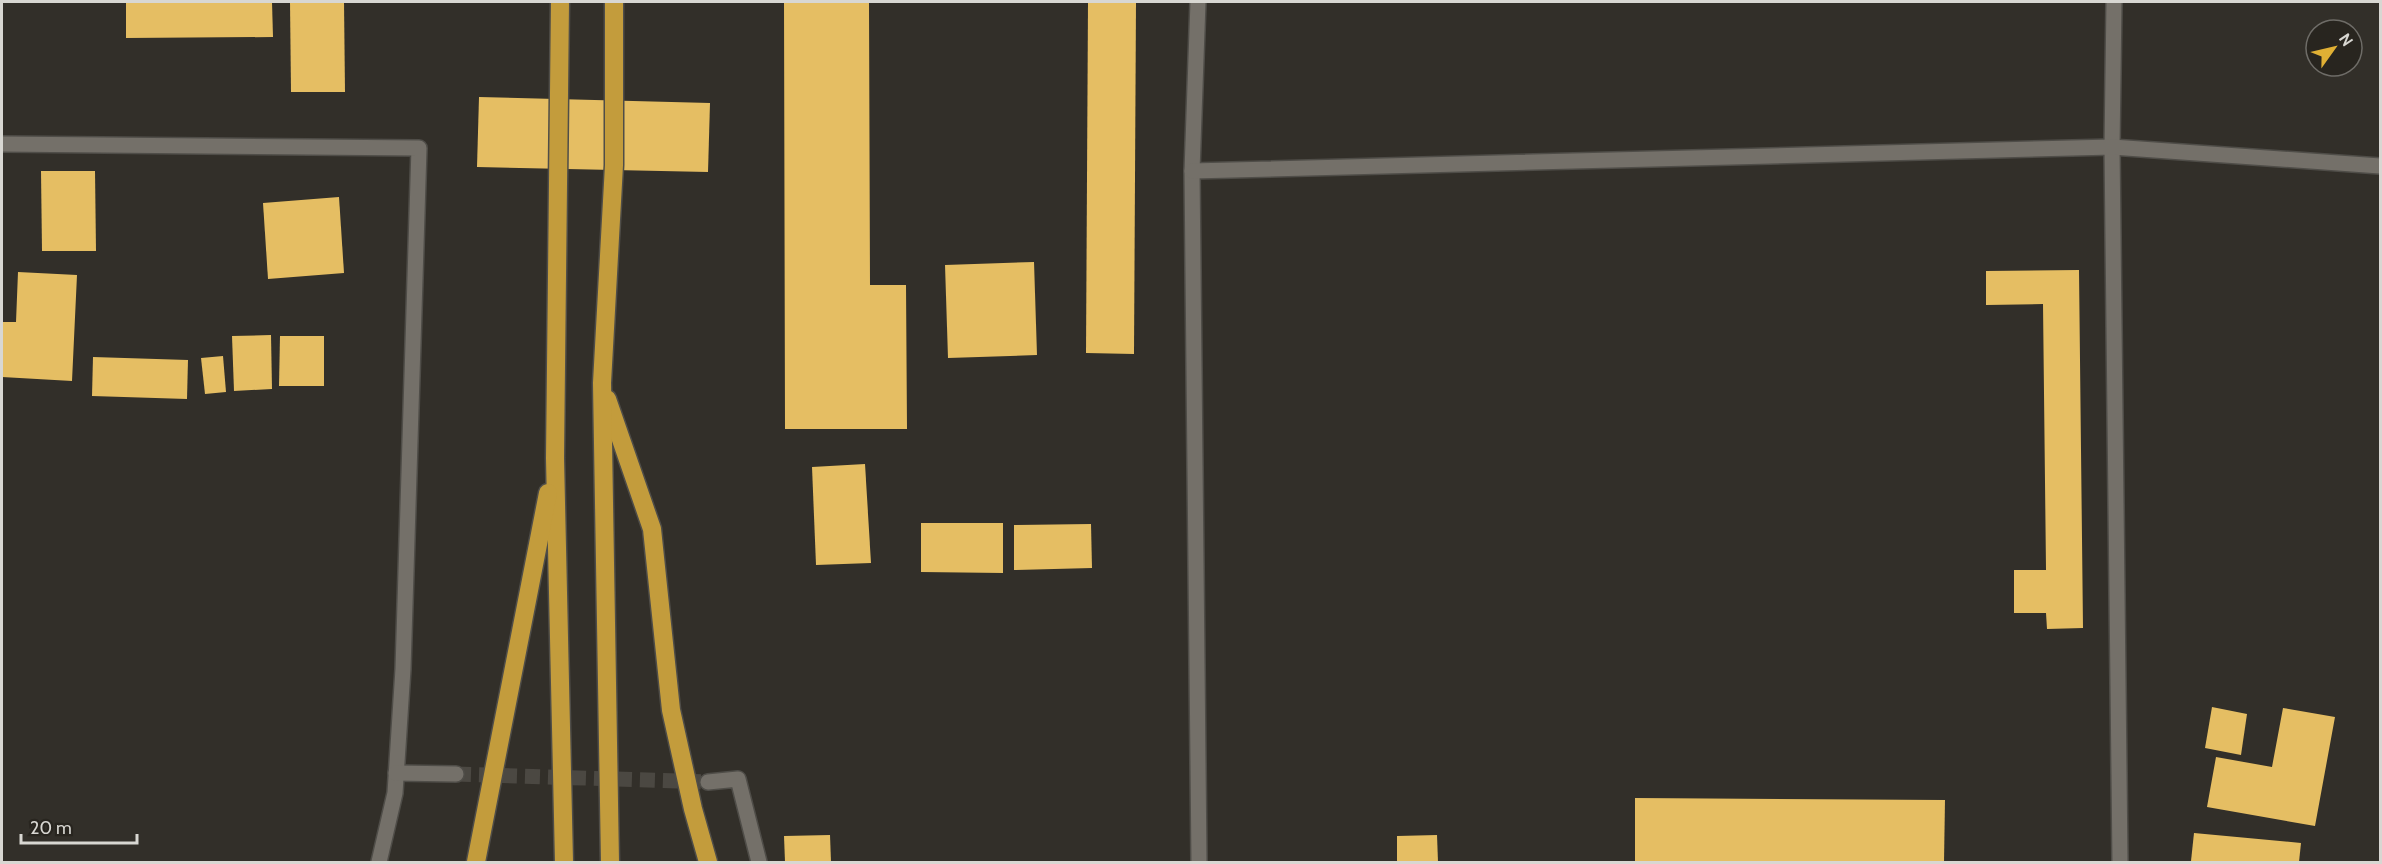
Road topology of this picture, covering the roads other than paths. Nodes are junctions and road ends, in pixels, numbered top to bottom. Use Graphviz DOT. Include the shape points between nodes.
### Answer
graph roads {
  1 [pos="560,2"];
  2 [pos="614,2"];
  3 [pos="1198,2"];
  4 [pos="2114,2"];
  5 [pos="2,144"];
  6 [pos="2112,147"];
  7 [pos="2380,166"];
  8 [pos="1192,171"];
  9 [pos="602,383"];
  10 [pos="555,458"];
  11 [pos="396,773"];
  12 [pos="456,774"];
  13 [pos="708,782"];
  14 [pos="379,862"];
  15 [pos="476,862"];
  16 [pos="564,862"];
  17 [pos="610,862"];
  18 [pos="708,862"];
  19 [pos="759,862"];
  20 [pos="1199,862"];
  21 [pos="2120,862"];
  1 -- 10 [label="highway"];
  2 -- 9 [label="highway" via="614,165"];
  3 -- 8 [label="street"];
  4 -- 6 [label="street"];
  5 -- 11 [label="street" via="418,148 403,669"];
  6 -- 7 [label="street"];
  6 -- 8 [label="street"];
  6 -- 21 [label="street"];
  8 -- 20 [label="street"];
  9 -- 17 [label="highway"];
  9 -- 18 [label="highway" via="652,529 671,710"];
  10 -- 15 [label="highway"];
  10 -- 16 [label="highway"];
  11 -- 12 [label="street"];
  11 -- 14 [label="street"];
  13 -- 19 [label="street" via="738,779"];
}
